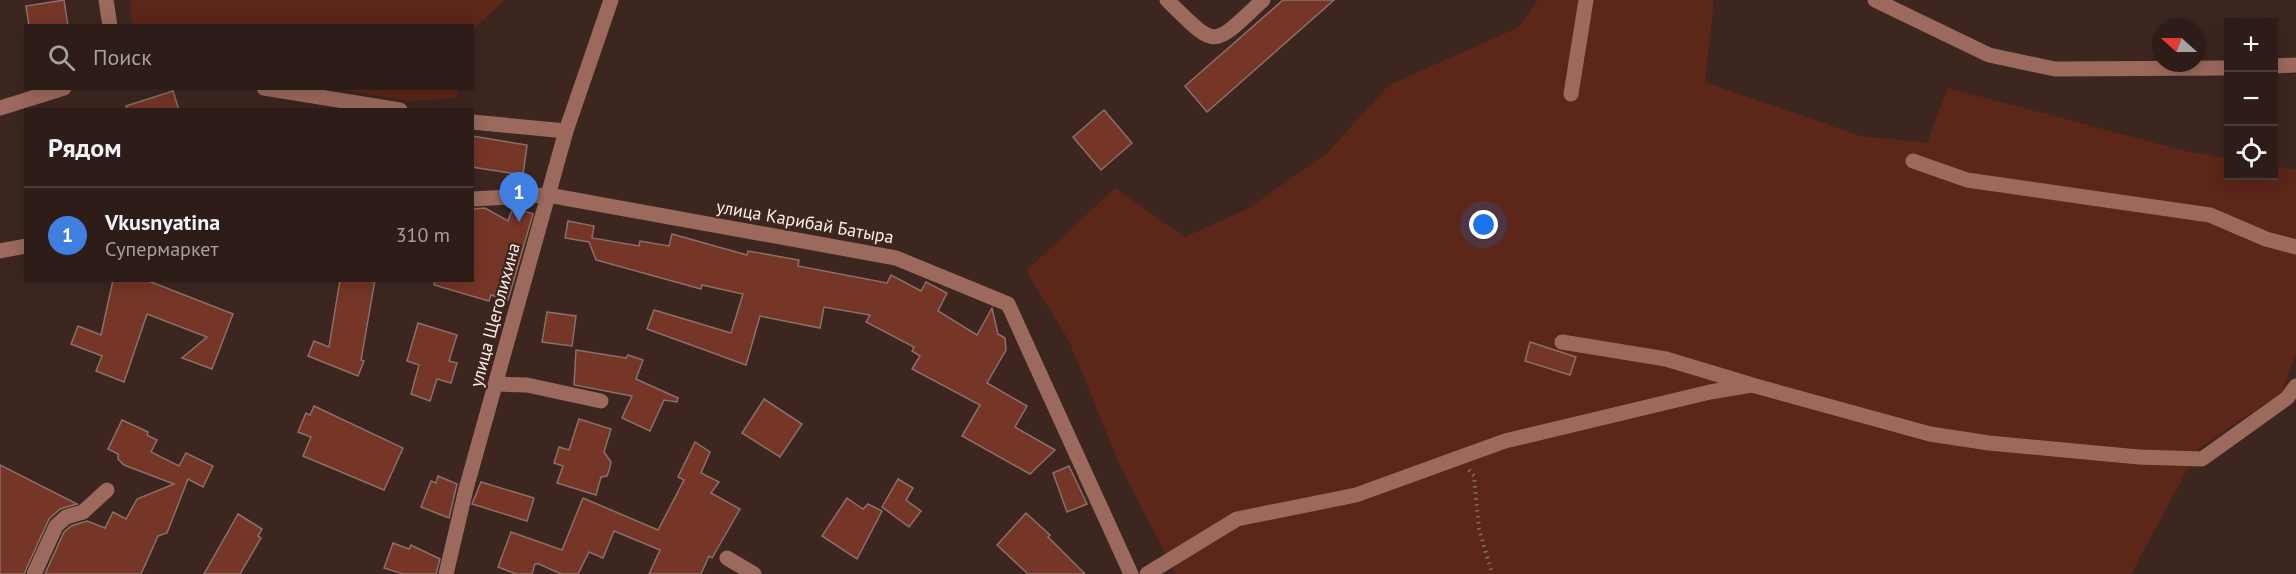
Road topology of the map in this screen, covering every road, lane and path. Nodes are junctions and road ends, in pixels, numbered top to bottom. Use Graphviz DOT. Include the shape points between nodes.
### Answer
graph roads {
  1 [pos="106,0"];
  2 [pos="611,0"];
  3 [pos="1167,0"];
  4 [pos="1263,0"];
  5 [pos="1586,0"];
  6 [pos="1875,0"];
  7 [pos="110,24"];
  8 [pos="2296,65"];
  9 [pos="2278,66"];
  10 [pos="2224,68"];
  11 [pos="58,90"];
  12 [pos="276,90"];
  13 [pos="1570,94"];
  14 [pos="0,108"];
  15 [pos="388,108"];
  16 [pos="474,122"];
  17 [pos="566,131"];
  18 [pos="1913,161"];
  19 [pos="548,195"];
  20 [pos="474,199"];
  21 [pos="24,246"];
  22 [pos="2296,247"];
  23 [pos="0,251"];
  24 [pos="1562,342"];
  25 [pos="496,384"];
  26 [pos="1752,385"];
  27 [pos="2296,386"];
  28 [pos="601,401"];
  29 [pos="1474,476"];
  30 [pos="107,490"];
  31 [pos="728,558"];
  32 [pos="34,574"];
  33 [pos="446,574"];
  34 [pos="754,574"];
  35 [pos="1131,574"];
  36 [pos="1147,574"];
  37 [pos="1492,574"];
  1 -- 7 [label="street"];
  2 -- 17 [label="street, улица Щеголихина"];
  3 -- 4 [label="street" via="1203,35 1216,38 1225,35"];
  5 -- 13 [label="street"];
  6 -- 10 [label="street" via="1989,55 2055,69"];
  8 -- 9 [label="street"];
  11 -- 14 [label="street"];
  12 -- 15 [label="street"];
  16 -- 17 [label="street"];
  17 -- 19 [label="street, улица Щеголихина"];
  18 -- 22 [label="street" via="1967,180 2210,215"];
  19 -- 20 [label="street, улица Карибай Батыра"];
  19 -- 25 [label="street, улица Щеголихина"];
  19 -- 35 [label="street, улица Карибай Батыра" via="896,258 1008,304"];
  21 -- 23 [label="street"];
  24 -- 26 [label="street" via="1666,359"];
  25 -- 28 [label="street" via="527,385"];
  25 -- 33 [label="street, улица Щеголихина"];
  26 -- 27 [label="street" via="1930,434 2139,457 2202,459 2287,398"];
  26 -- 36 [label="street" via="1505,441 1356,495 1237,519"];
  29 -- 37 [label="path" via="1479,529"];
  30 -- 32 [label="street" via="83,512 66,517 56,526"];
  31 -- 34 [label="street"];
}
